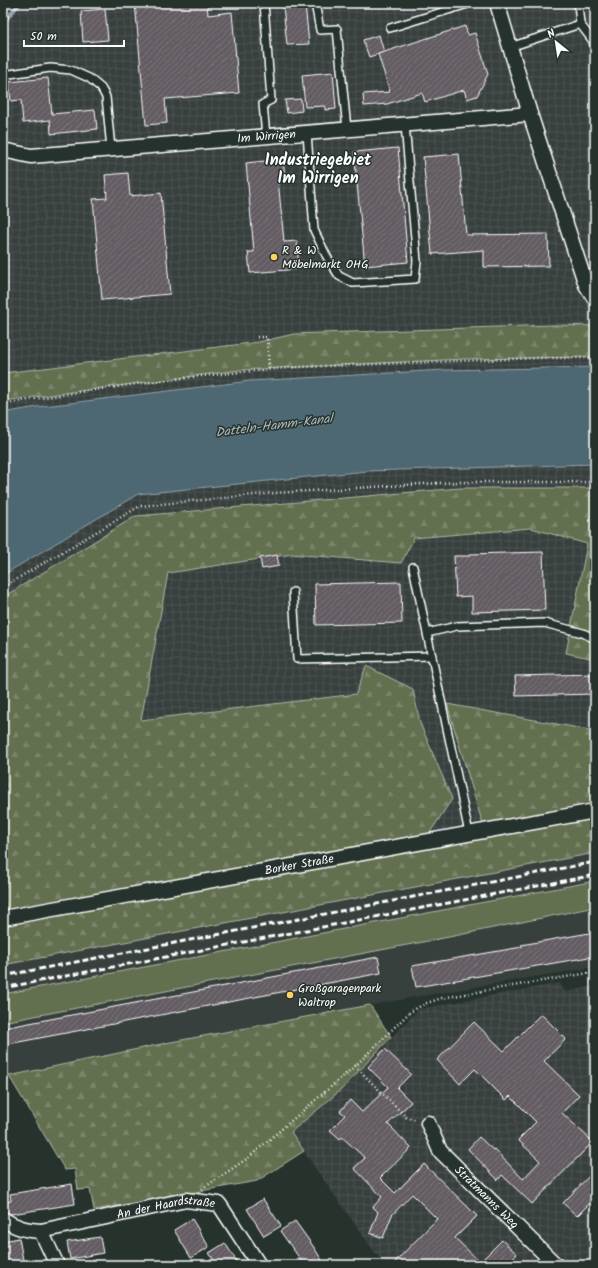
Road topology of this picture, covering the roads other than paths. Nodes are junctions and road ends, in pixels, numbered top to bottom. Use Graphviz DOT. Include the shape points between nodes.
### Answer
graph roads {
  1 [pos="264,3"];
  2 [pos="315,3"];
  3 [pos="471,3"];
  4 [pos="497,3"];
  5 [pos="578,3"];
  6 [pos="580,24"];
  7 [pos="390,28"];
  8 [pos="510,47"];
  9 [pos="595,48"];
  10 [pos="3,75"];
  11 [pos="530,114"];
  12 [pos="405,124"];
  13 [pos="347,129"];
  14 [pos="307,133"];
  15 [pos="266,136"];
  16 [pos="111,149"];
  17 [pos="3,150"];
  18 [pos="595,298"];
  19 [pos="413,567"];
  20 [pos="293,592"];
  21 [pos="427,633"];
  22 [pos="595,639"];
  23 [pos="432,656"];
  24 [pos="595,811"];
  25 [pos="469,833"];
  26 [pos="3,918"];
  27 [pos="428,1123"];
  28 [pos="3,1220"];
  29 [pos="41,1231"];
  30 [pos="57,1265"];
  31 [pos="259,1265"];
  32 [pos="556,1265"];
  1 -- 15 [label="lane" via="271,100 263,104"];
  2 -- 13 [label="lane" via="320,30 337,29"];
  3 -- 7 [label="lane"];
  4 -- 8 [label="street"];
  5 -- 6 [label="lane"];
  6 -- 8 [label="lane"];
  6 -- 9 [label="lane" via="593,41"];
  8 -- 11 [label="street"];
  10 -- 16 [label="lane" via="50,68 71,70 89,78 101,88 106,98"];
  11 -- 12 [label="street, Im Wirrigen"];
  11 -- 18 [label="street" via="586,286"];
  12 -- 13 [label="street, Im Wirrigen"];
  12 -- 14 [label="lane" via="417,261 415,279 353,283 339,276 314,230"];
  13 -- 14 [label="street, Im Wirrigen"];
  14 -- 15 [label="street, Im Wirrigen"];
  15 -- 16 [label="street, Im Wirrigen"];
  16 -- 17 [label="street, Im Wirrigen" via="31,156"];
  19 -- 21 [label="lane"];
  20 -- 23 [label="lane" via="297,659"];
  21 -- 22 [label="lane" via="457,626 544,623 583,633"];
  21 -- 23 [label="lane"];
  23 -- 25 [label="lane"];
  24 -- 25 [label="street, Borker Straße"];
  25 -- 26 [label="street, Borker Straße"];
  27 -- 32 [label="street, Stratmanns Weg" via="440,1151"];
  28 -- 29 [label="street" via="27,1230"];
  29 -- 30 [label="street"];
  29 -- 31 [label="street, An der Haardstraße" via="186,1200 219,1204"];
}
